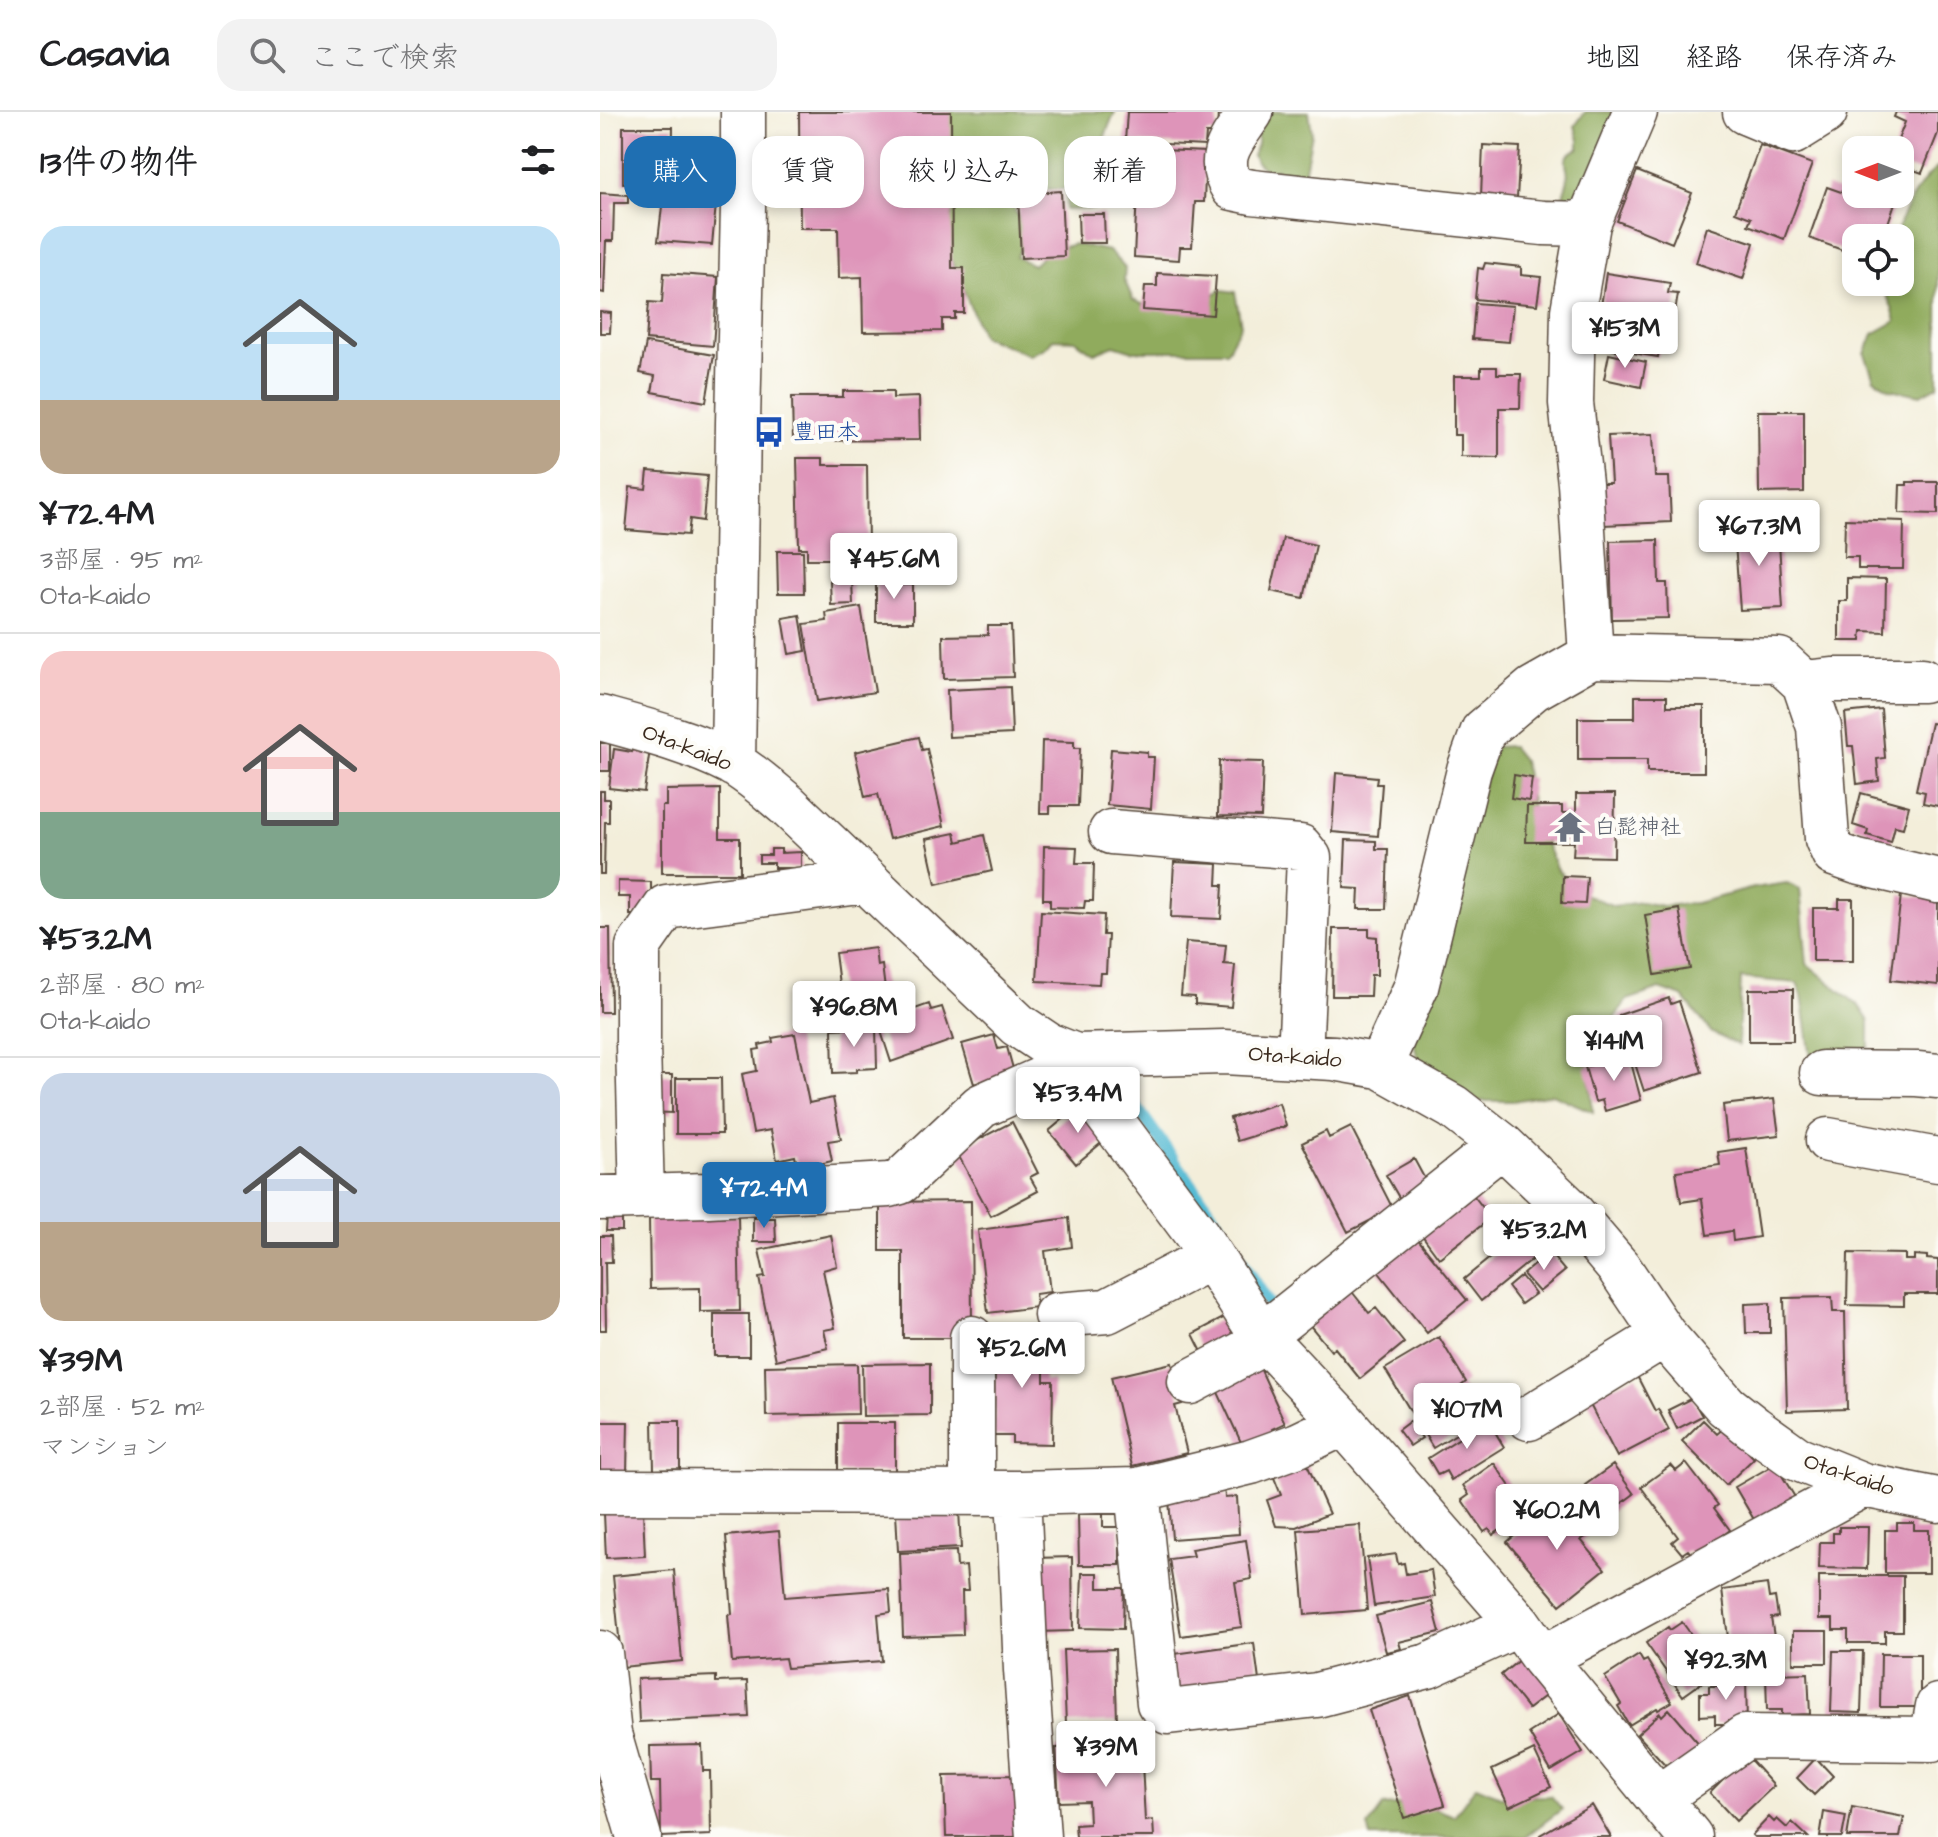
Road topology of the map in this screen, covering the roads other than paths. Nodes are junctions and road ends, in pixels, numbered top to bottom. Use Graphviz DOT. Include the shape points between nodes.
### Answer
graph roads {
  1 [pos="743,112"];
  2 [pos="1251,112"];
  3 [pos="1745,112"];
  4 [pos="1632,113"];
  5 [pos="1835,115"];
  6 [pos="1588,224"];
  7 [pos="1591,656"];
  8 [pos="1923,680"];
  9 [pos="1804,683"];
  10 [pos="600,718"];
  11 [pos="733,764"];
  12 [pos="1111,832"];
  13 [pos="867,881"];
  14 [pos="1938,881"];
  15 [pos="1300,1056"];
  16 [pos="1074,1061"];
  17 [pos="1380,1066"];
  18 [pos="1822,1073"];
  19 [pos="1938,1076"];
  20 [pos="1828,1140"];
  21 [pos="1502,1145"];
  22 [pos="1938,1160"];
  23 [pos="621,1198"];
  24 [pos="1211,1257"];
  25 [pos="1056,1315"];
  26 [pos="1271,1331"];
  27 [pos="1664,1335"];
  28 [pos="972,1338"];
  29 [pos="1190,1382"];
  30 [pos="1529,1418"];
  31 [pos="1344,1423"];
  32 [pos="1863,1485"];
  33 [pos="1137,1490"];
  34 [pos="600,1492"];
  35 [pos="972,1493"];
  36 [pos="1018,1493"];
  37 [pos="1938,1500"];
  38 [pos="1546,1641"];
  39 [pos="600,1653"];
  40 [pos="1938,1706"];
  41 [pos="1669,1791"];
  42 [pos="639,1837"];
  43 [pos="1038,1837"];
  44 [pos="1690,1837"];
  1 -- 11 [label="street"];
  2 -- 6 [label="street" via="1227,149 1224,173 1233,188"];
  3 -- 5 [label="street" via="1793,132"];
  4 -- 6 [label="street"];
  6 -- 7 [label="street" via="1573,311 1571,403"];
  7 -- 9 [label="street" via="1779,660"];
  7 -- 17 [label="street" via="1533,689 1483,731 1416,987"];
  8 -- 9 [label="street"];
  9 -- 14 [label="street" via="1819,727 1827,839 1834,854"];
  10 -- 11 [label="street, Ota-kaido"];
  11 -- 13 [label="street, Ota-kaido" via="787,805"];
  12 -- 15 [label="street" via="1300,847 1309,858"];
  13 -- 16 [label="street, Ota-kaido" via="1018,1025"];
  13 -- 23 [label="street" via="666,907 638,947 638,1045"];
  15 -- 16 [label="street, Ota-kaido" via="1224,1052"];
  15 -- 17 [label="street, Ota-kaido"];
  16 -- 23 [label="street" via="981,1106 900,1182"];
  16 -- 24 [label="street"];
  17 -- 21 [label="street, Ota-kaido" via="1453,1107"];
  18 -- 19 [label="street"];
  20 -- 22 [label="street"];
  21 -- 26 [label="street"];
  21 -- 27 [label="street, Ota-kaido" via="1610,1257"];
  24 -- 25 [label="street" via="1107,1311"];
  24 -- 26 [label="street"];
  26 -- 29 [label="street"];
  26 -- 31 [label="street"];
  27 -- 30 [label="street"];
  27 -- 32 [label="street, Ota-kaido" via="1726,1406 1754,1428 1796,1458"];
  28 -- 35 [label="street"];
  31 -- 33 [label="street" via="1251,1462"];
  31 -- 38 [label="street"];
  32 -- 37 [label="street, Ota-kaido"];
  32 -- 38 [label="street"];
  33 -- 36 [label="street"];
  33 -- 38 [label="street" via="1159,1703 1168,1712 1317,1695"];
  34 -- 35 [label="street"];
  35 -- 36 [label="street"];
  36 -- 43 [label="street"];
  38 -- 41 [label="street"];
  39 -- 42 [label="street" via="609,1734"];
  40 -- 41 [label="street" via="1932,1739 1745,1737"];
  41 -- 44 [label="street"];
}
